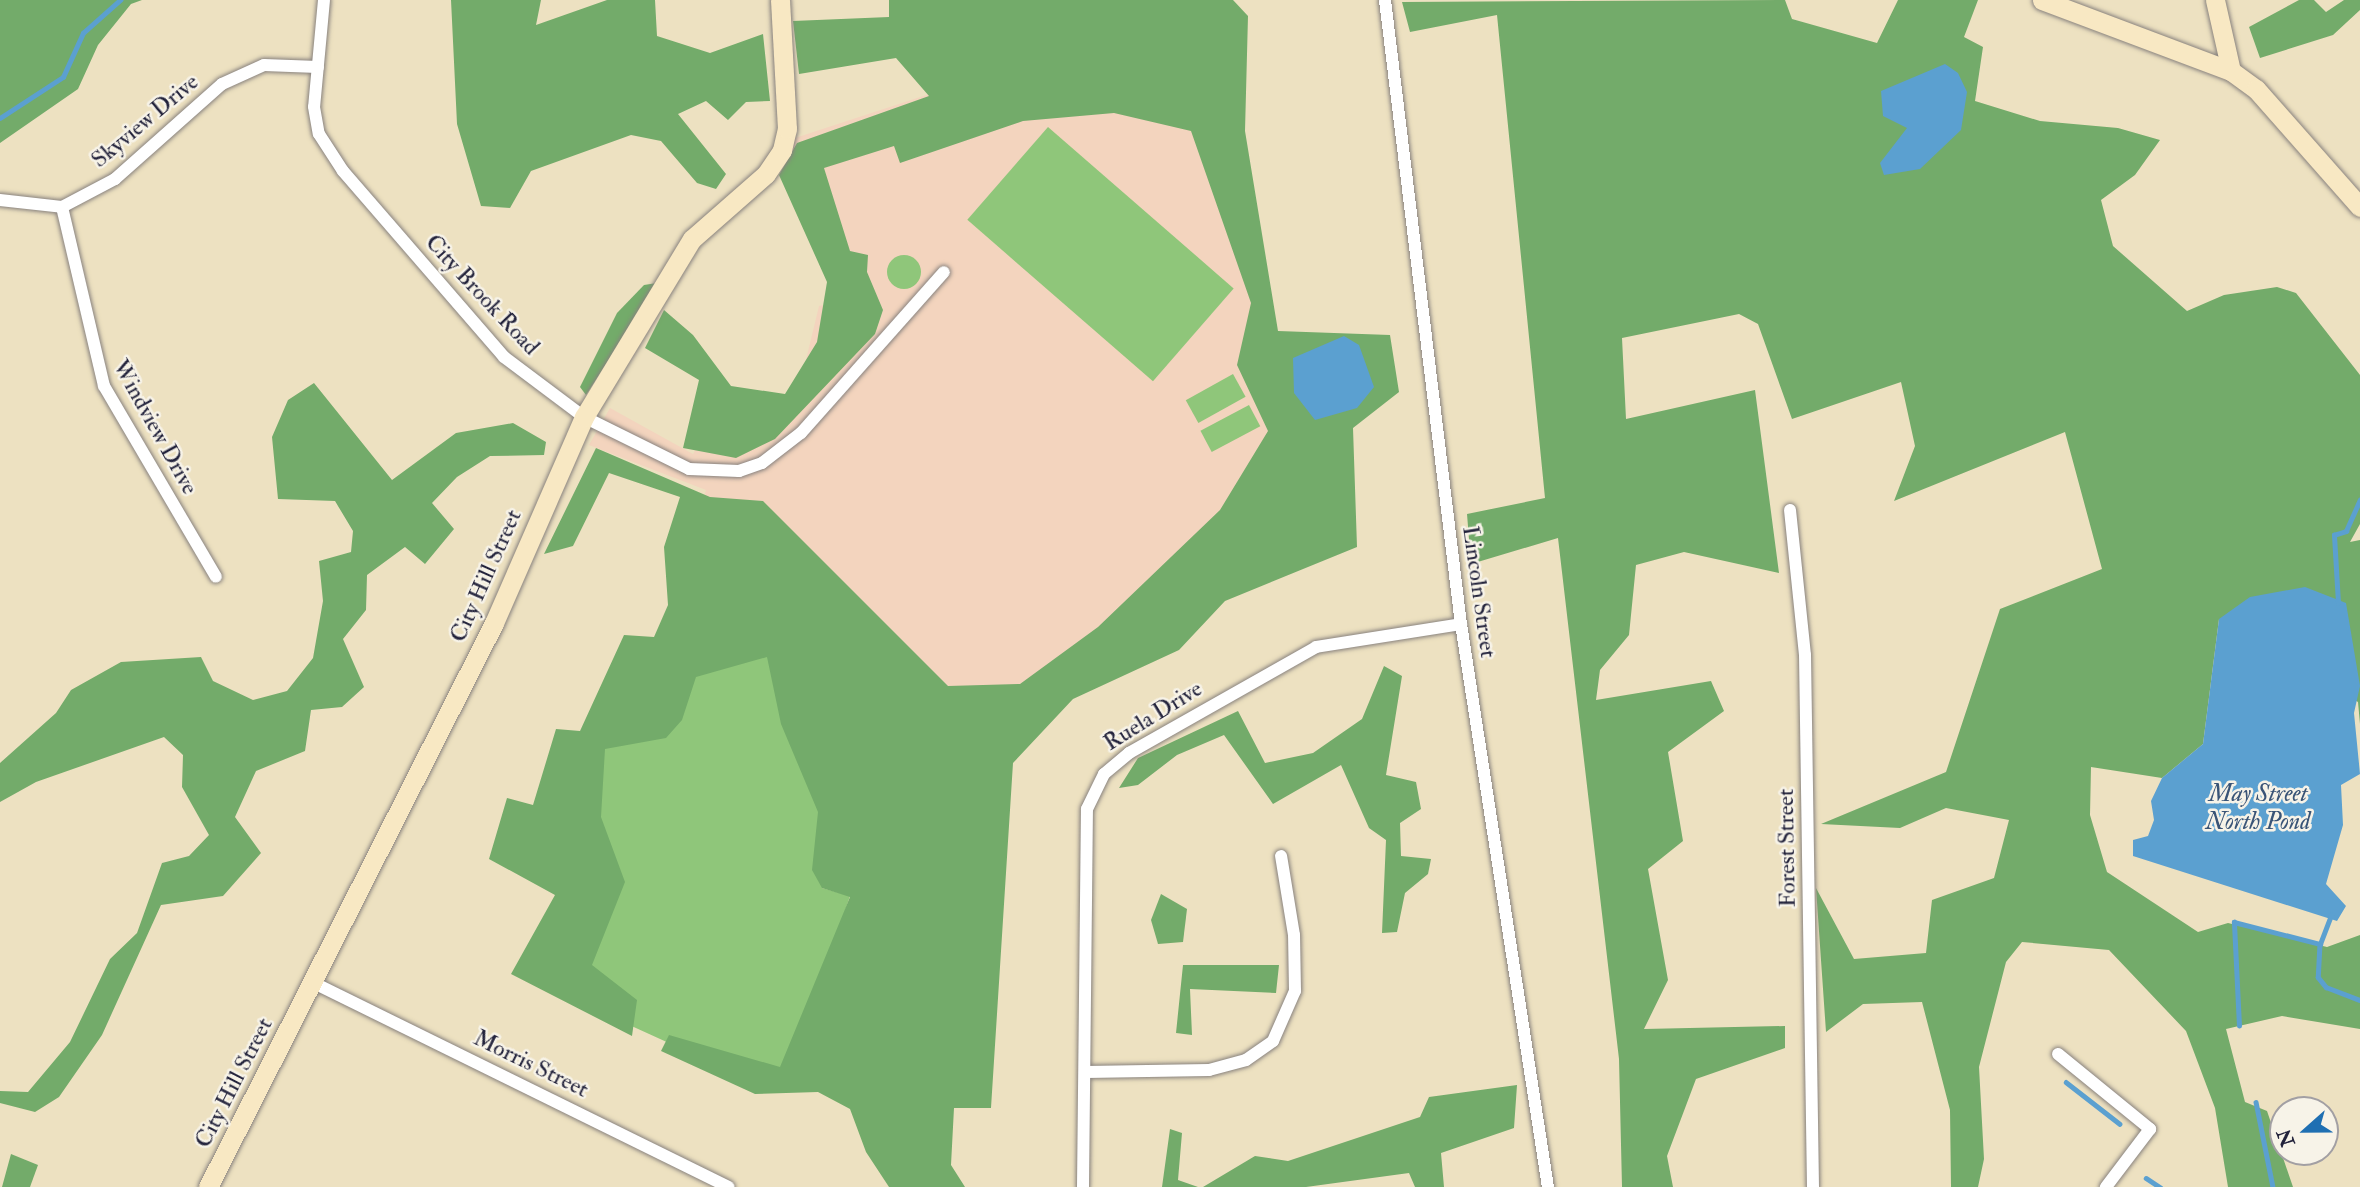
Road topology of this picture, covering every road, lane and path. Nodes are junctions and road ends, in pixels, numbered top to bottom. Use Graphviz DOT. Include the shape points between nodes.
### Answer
graph roads {
  1 [pos="324,0"];
  2 [pos="780,0"];
  3 [pos="1385,0"];
  4 [pos="2042,0"];
  5 [pos="2215,0"];
  6 [pos="318,67"];
  7 [pos="2231,71"];
  8 [pos="0,200"];
  9 [pos="62,207"];
  10 [pos="2360,207"];
  11 [pos="944,272"];
  12 [pos="584,417"];
  13 [pos="1790,510"];
  14 [pos="216,577"];
  15 [pos="1461,624"];
  16 [pos="1281,856"];
  17 [pos="314,983"];
  18 [pos="2058,1054"];
  19 [pos="1086,1072"];
  20 [pos="208,1187"];
  21 [pos="728,1187"];
  22 [pos="1083,1187"];
  23 [pos="1548,1187"];
  24 [pos="1812,1187"];
  25 [pos="2106,1187"];
  1 -- 6 [label="street, City Brook Road"];
  2 -- 12 [label="street, City Hill Street" via="787,129 782,150 766,174 692,239"];
  3 -- 15 [label="street, Lincoln Street"];
  4 -- 7 [label="street"];
  5 -- 7 [label="street"];
  6 -- 9 [label="street, Skyview Drive" via="264,65 222,84 115,179"];
  6 -- 12 [label="street, City Brook Road" via="319,134 343,171 504,358"];
  7 -- 10 [label="street" via="2256,89"];
  8 -- 9 [label="street"];
  9 -- 14 [label="street, Windview Drive" via="104,386"];
  11 -- 12 [label="street, City Brook Road" via="801,433 762,463 739,471 689,468"];
  12 -- 17 [label="street, City Hill Street" via="494,623"];
  13 -- 24 [label="street, Forest Street" via="1805,655"];
  15 -- 19 [label="street, Ruela Drive" via="1316,647 1129,753 1104,774 1087,809"];
  15 -- 23 [label="street, Lincoln Street"];
  16 -- 19 [label="street" via="1294,935 1295,991 1273,1041 1246,1059 1209,1070"];
  17 -- 20 [label="street, City Hill Street"];
  17 -- 21 [label="street, Morris Street"];
  18 -- 25 [label="street" via="2150,1129"];
  19 -- 22 [label="street, Ruela Drive"];
}
